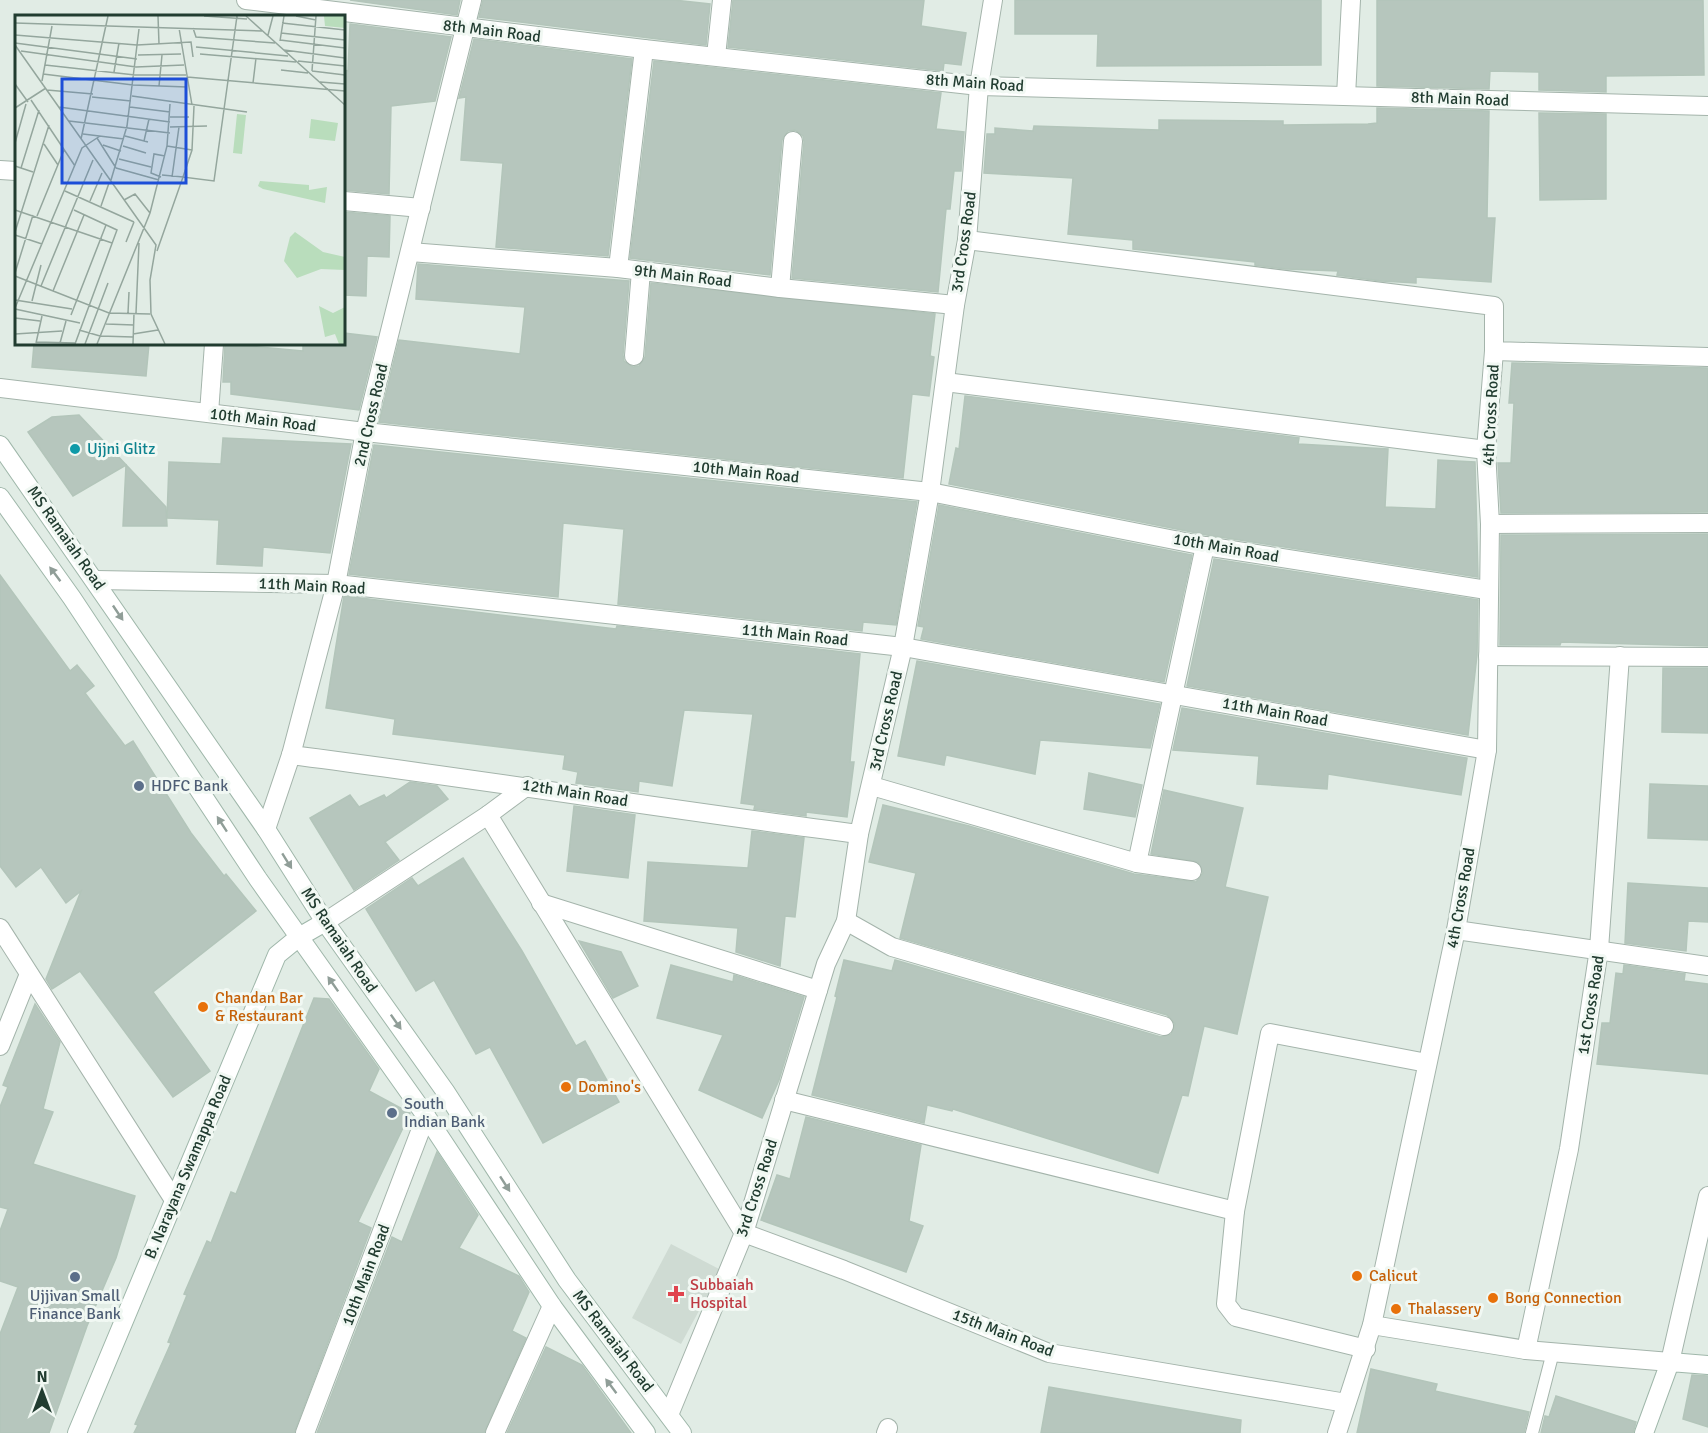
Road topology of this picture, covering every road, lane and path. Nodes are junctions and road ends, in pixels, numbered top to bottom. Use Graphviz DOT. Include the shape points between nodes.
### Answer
graph roads {
  1 [pos="246,0"];
  2 [pos="472,0"];
  3 [pos="722,0"];
  4 [pos="993,0"];
  5 [pos="1351,0"];
  6 [pos="464,28"];
  7 [pos="644,49"];
  8 [pos="716,56"];
  9 [pos="979,86"];
  10 [pos="1346,96"];
  11 [pos="1708,106"];
  12 [pos="793,141"];
  13 [pos="0,170"];
  14 [pos="15,171"];
  15 [pos="345,201"];
  16 [pos="421,208"];
  17 [pos="967,240"];
  18 [pos="410,252"];
  19 [pos="618,268"];
  20 [pos="641,271"];
  21 [pos="780,288"];
  22 [pos="955,305"];
  23 [pos="214,345"];
  24 [pos="1494,351"];
  25 [pos="634,356"];
  26 [pos="1708,357"];
  27 [pos="945,382"];
  28 [pos="0,388"];
  29 [pos="209,413"];
  30 [pos="365,432"];
  31 [pos="0,445"];
  32 [pos="1486,450"];
  33 [pos="930,492"];
  34 [pos="0,497"];
  35 [pos="1708,523"];
  36 [pos="1490,524"];
  37 [pos="1204,546"];
  38 [pos="96,580"];
  39 [pos="336,584"];
  40 [pos="1487,590"];
  41 [pos="903,646"];
  42 [pos="1488,656"];
  43 [pos="1620,656"];
  44 [pos="1708,657"];
  45 [pos="1174,694"];
  46 [pos="1487,750"];
  47 [pos="291,755"];
  48 [pos="527,786"];
  49 [pos="872,786"];
  50 [pos="488,815"];
  51 [pos="266,829"];
  52 [pos="859,834"];
  53 [pos="1137,863"];
  54 [pos="1192,871"];
  55 [pos="541,903"];
  56 [pos="846,921"];
  57 [pos="325,922"];
  58 [pos="0,928"];
  59 [pos="1456,930"];
  60 [pos="299,937"];
  61 [pos="1599,949"];
  62 [pos="1708,966"];
  63 [pos="29,975"];
  64 [pos="818,990"];
  65 [pos="1164,1026"];
  66 [pos="0,1046"];
  67 [pos="1427,1064"];
  68 [pos="784,1100"];
  69 [pos="426,1116"];
  70 [pos="1708,1196"];
  71 [pos="174,1200"];
  72 [pos="1235,1212"];
  73 [pos="744,1233"];
  74 [pos="552,1306"];
  75 [pos="1372,1325"];
  76 [pos="1365,1349"];
  77 [pos="1526,1350"];
  78 [pos="1553,1352"];
  79 [pos="1670,1362"];
  80 [pos="1708,1365"];
  81 [pos="1346,1403"];
  82 [pos="669,1415"];
  83 [pos="77,1433"];
  84 [pos="305,1433"];
  85 [pos="495,1433"];
  86 [pos="646,1433"];
  87 [pos="682,1433"];
  88 [pos="1337,1433"];
  89 [pos="1532,1433"];
  90 [pos="1644,1433"];
  1 -- 6 [label="street, 8th Main Road"];
  2 -- 6 [label="street, 2nd Cross Road"];
  3 -- 8 [label="street"];
  4 -- 9 [label="street, 3rd Cross Road"];
  5 -- 10 [label="street"];
  6 -- 7 [label="street, 8th Main Road"];
  6 -- 16 [label="street, 2nd Cross Road"];
  7 -- 8 [label="street, 8th Main Road"];
  7 -- 19 [label="street"];
  8 -- 9 [label="street, 8th Main Road"];
  9 -- 10 [label="street, 8th Main Road"];
  9 -- 17 [label="street, 3rd Cross Road"];
  10 -- 11 [label="street, 8th Main Road"];
  12 -- 21 [label="street"];
  13 -- 14 [label="street"];
  15 -- 16 [label="street"];
  16 -- 18 [label="street, 2nd Cross Road"];
  17 -- 22 [label="street, 3rd Cross Road"];
  17 -- 24 [label="street, 4th Cross Road" via="1494,306"];
  18 -- 19 [label="street, 9th Main Road"];
  18 -- 30 [label="street, 2nd Cross Road"];
  19 -- 20 [label="street, 9th Main Road"];
  20 -- 21 [label="street, 9th Main Road"];
  20 -- 25 [label="street"];
  21 -- 22 [label="street, 9th Main Road"];
  22 -- 27 [label="street, 3rd Cross Road"];
  23 -- 29 [label="street"];
  24 -- 26 [label="street"];
  24 -- 32 [label="street, 4th Cross Road"];
  27 -- 32 [label="street"];
  27 -- 33 [label="street, 3rd Cross Road"];
  28 -- 29 [label="street, 10th Main Road"];
  29 -- 30 [label="street, 10th Main Road"];
  30 -- 33 [label="street, 10th Main Road"];
  30 -- 39 [label="street, 2nd Cross Road"];
  31 -- 38 [label="street, MS Ramaiah Road"];
  32 -- 36 [label="street, 4th Cross Road"];
  33 -- 37 [label="street, 10th Main Road"];
  33 -- 41 [label="street, 3rd Cross Road"];
  60 -- 34 [label="street, MS Ramaiah Road, one-way"];
  35 -- 36 [label="street"];
  36 -- 40 [label="street, 4th Cross Road"];
  37 -- 40 [label="street, 10th Main Road"];
  37 -- 45 [label="street"];
  38 -- 39 [label="street, 11th Main Road"];
  38 -- 51 [label="street, MS Ramaiah Road, one-way"];
  39 -- 41 [label="street, 11th Main Road"];
  39 -- 47 [label="street, 2nd Cross Road"];
  40 -- 42 [label="street, 4th Cross Road"];
  41 -- 45 [label="street, 11th Main Road"];
  41 -- 49 [label="street, 3rd Cross Road"];
  42 -- 43 [label="street"];
  42 -- 46 [label="street, 4th Cross Road"];
  43 -- 44 [label="street"];
  43 -- 61 [label="street, 1st Cross Road"];
  45 -- 46 [label="street, 11th Main Road"];
  45 -- 53 [label="street"];
  46 -- 59 [label="street, 4th Cross Road"];
  47 -- 48 [label="street, 12th Main Road"];
  47 -- 51 [label="street, 2nd Cross Road"];
  48 -- 50 [label="street, B. Narayana Swamappa Road"];
  48 -- 52 [label="street, 12th Main Road"];
  49 -- 52 [label="street, 3rd Cross Road"];
  49 -- 53 [label="street"];
  50 -- 55 [label="street"];
  50 -- 57 [label="street, B. Narayana Swamappa Road"];
  51 -- 57 [label="street, MS Ramaiah Road, one-way"];
  52 -- 56 [label="street, 3rd Cross Road"];
  53 -- 54 [label="street"];
  55 -- 64 [label="street"];
  55 -- 73 [label="street"];
  56 -- 64 [label="street, 3rd Cross Road"];
  56 -- 65 [label="street" via="892,947"];
  57 -- 60 [label="street, B. Narayana Swamappa Road"];
  57 -- 82 [label="street, MS Ramaiah Road, one-way" via="444,1091 567,1280"];
  58 -- 63 [label="street"];
  59 -- 61 [label="street"];
  59 -- 67 [label="street, 4th Cross Road"];
  69 -- 60 [label="street, MS Ramaiah Road, one-way"];
  60 -- 71 [label="street, B. Narayana Swamappa Road" via="277,955"];
  61 -- 62 [label="street"];
  61 -- 77 [label="street, 1st Cross Road" via="1569,1149"];
  63 -- 66 [label="street"];
  63 -- 71 [label="street"];
  64 -- 68 [label="street, 3rd Cross Road"];
  67 -- 72 [label="street" via="1270,1033"];
  67 -- 75 [label="street, 4th Cross Road"];
  68 -- 72 [label="street"];
  68 -- 73 [label="street, 3rd Cross Road"];
  69 -- 74 [label="street, MS Ramaiah Road"];
  69 -- 84 [label="street, 10th Main Road"];
  70 -- 79 [label="street"];
  71 -- 83 [label="street, B. Narayana Swamappa Road"];
  72 -- 76 [label="street" via="1226,1304 1236,1317"];
  73 -- 81 [label="street, 15th Main Road" via="1049,1353"];
  73 -- 82 [label="street, 3rd Cross Road"];
  74 -- 85 [label="street"];
  86 -- 74 [label="street, MS Ramaiah Road, one-way"];
  75 -- 76 [label="street, 4th Cross Road"];
  75 -- 77 [label="street"];
  76 -- 81 [label="street, 4th Cross Road"];
  77 -- 78 [label="street"];
  78 -- 79 [label="street"];
  78 -- 89 [label="lane"];
  79 -- 80 [label="street"];
  79 -- 90 [label="street"];
  81 -- 88 [label="street, 4th Cross Road"];
  82 -- 87 [label="street, MS Ramaiah Road"];
}
